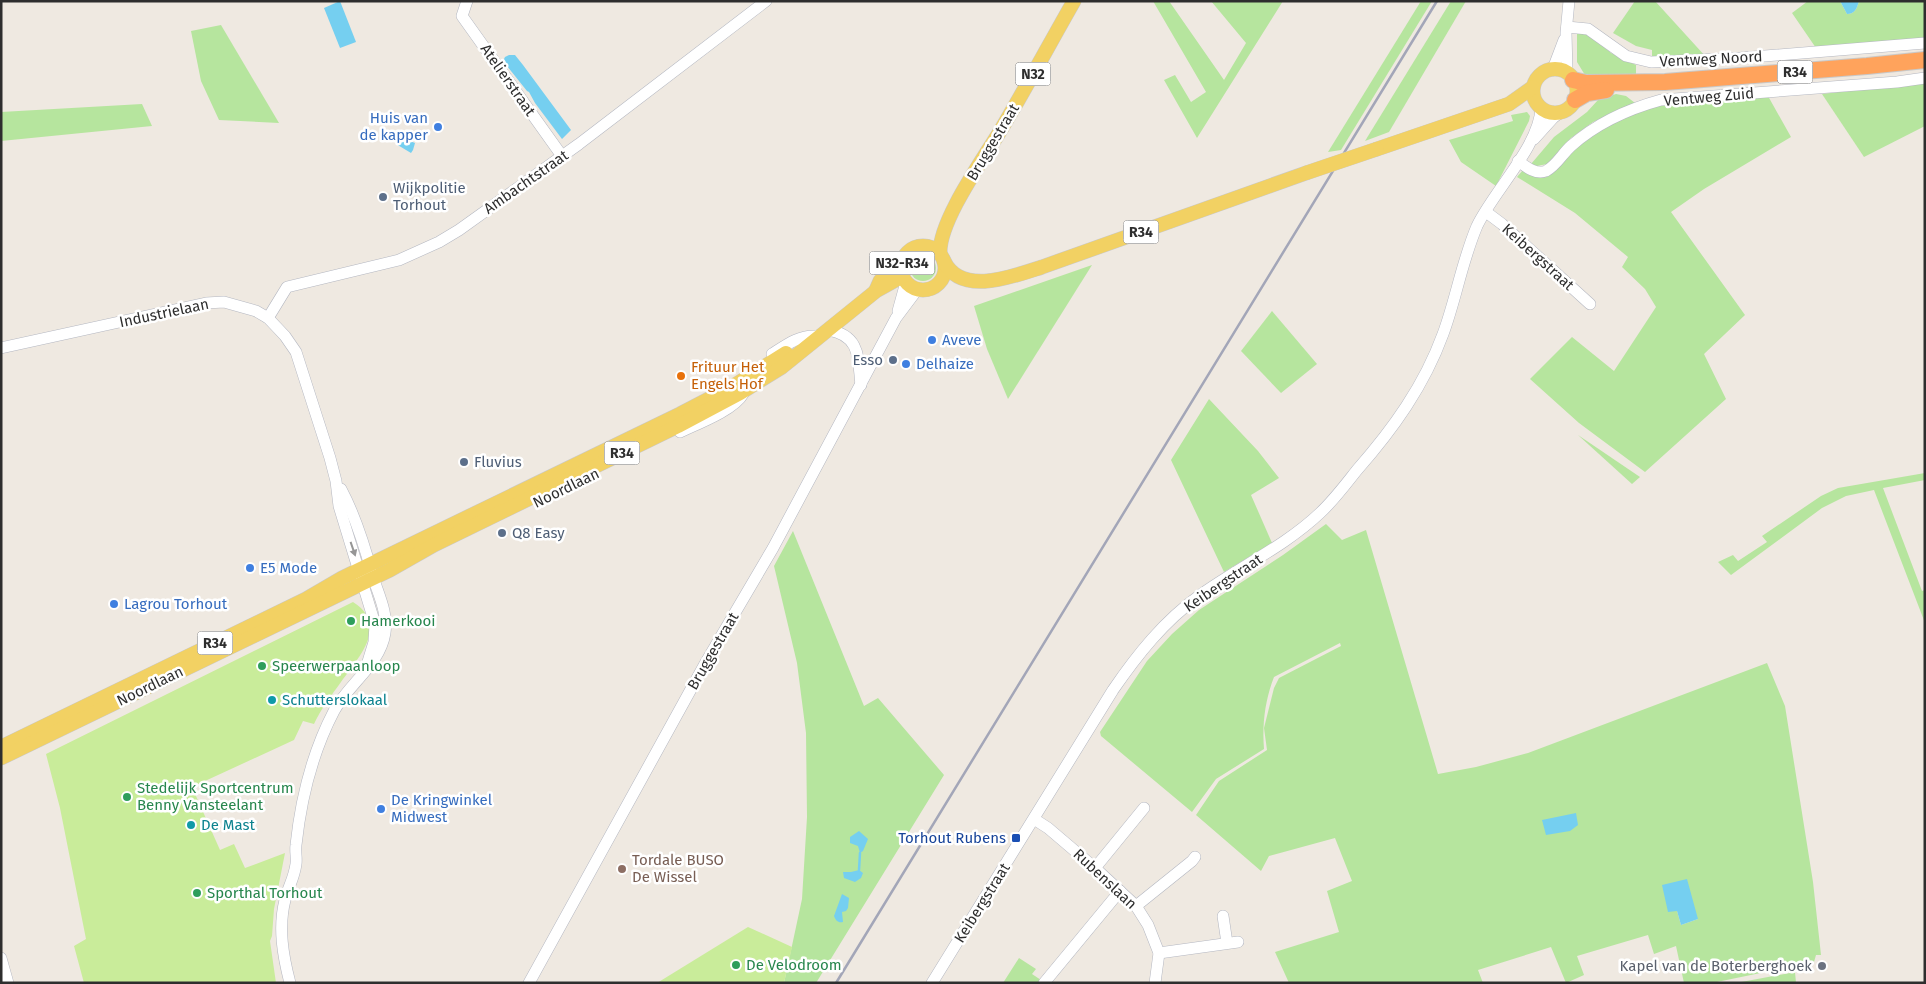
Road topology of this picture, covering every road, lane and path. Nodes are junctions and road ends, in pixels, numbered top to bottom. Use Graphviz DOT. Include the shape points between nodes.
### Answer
graph roads {
  1 [pos="467,1"];
  2 [pos="766,1"];
  3 [pos="1074,1"];
  4 [pos="1570,1"];
  5 [pos="1567,30"];
  6 [pos="1925,42"];
  7 [pos="1925,60"];
  8 [pos="1553,69"];
  9 [pos="1570,76"];
  10 [pos="1925,78"];
  11 [pos="1665,82"];
  12 [pos="1533,87"];
  13 [pos="1574,100"];
  14 [pos="1509,104"];
  15 [pos="1539,106"];
  16 [pos="1562,112"];
  17 [pos="1530,144"];
  18 [pos="562,156"];
  19 [pos="1518,162"];
  20 [pos="956,204"];
  21 [pos="1486,212"];
  22 [pos="922,246"];
  23 [pos="904,257"];
  24 [pos="942,257"];
  25 [pos="975,281"];
  26 [pos="908,283"];
  27 [pos="938,285"];
  28 [pos="876,291"];
  29 [pos="1590,304"];
  30 [pos="268,318"];
  31 [pos="822,333"];
  32 [pos="1,348"];
  33 [pos="861,385"];
  34 [pos="367,574"];
  35 [pos="1,747"];
  36 [pos="1,758"];
  37 [pos="1144,808"];
  38 [pos="1034,819"];
  39 [pos="1195,856"];
  40 [pos="1095,868"];
  41 [pos="1120,890"];
  42 [pos="1136,906"];
  43 [pos="1223,916"];
  44 [pos="1159,953"];
  45 [pos="1,958"];
  46 [pos="8,983"];
  47 [pos="290,983"];
  48 [pos="528,983"];
  49 [pos="932,983"];
  50 [pos="1044,983"];
  51 [pos="1156,983"];
  1 -- 18 [label="street, Atelierstraat" via="462,16"];
  2 -- 18 [label="street, Ambachtstraat"];
  3 -- 20 [label="main road, Bruggestraat / N32"];
  4 -- 5 [label="street"];
  5 -- 6 [label="street, Ventweg Noord" via="1588,29 1626,56 1651,62"];
  5 -- 8 [label="street"];
  5 -- 9 [label="street"];
  7 -- 11 [label="highway, R34"];
  8 -- 9 [label="main road"];
  8 -- 12 [label="main road" via="1540,75"];
  9 -- 11 [label="highway, R34" via="1586,84"];
  9 -- 13 [label="main road" via="1576,93"];
  10 -- 19 [label="street, Ventweg Zuid" via="1661,100 1636,107 1594,129 1571,146 1548,170 1536,172"];
  11 -- 13 [label="highway, R34" via="1599,91"];
  12 -- 14 [label="main road, R34"];
  12 -- 15 [label="main road" via="1533,96"];
  13 -- 16 [label="main road"];
  14 -- 15 [label="main road, R34"];
  14 -- 25 [label="main road, R34, bridge" via="1042,267 1004,279"];
  15 -- 16 [label="main road" via="1548,112"];
  15 -- 17 [label="street, Keibergstraat" via="1541,116"];
  16 -- 17 [label="street, Keibergstraat"];
  17 -- 19 [label="street, Keibergstraat"];
  18 -- 30 [label="street, Ambachtstraat" via="459,230 421,251 399,260 287,287"];
  19 -- 21 [label="street, Keibergstraat"];
  20 -- 22 [label="main road, Bruggestraat / N32"];
  20 -- 24 [label="main road, Bruggestraat / N32" via="941,241"];
  21 -- 29 [label="street, Keibergstraat"];
  21 -- 38 [label="street, Keibergstraat" via="1473,236 1434,356 1395,424 1317,516 1269,552 1198,597 1154,636 1113,690"];
  22 -- 23 [label="main road, N32-R34"];
  22 -- 24 [label="main road, N32-R34"];
  23 -- 26 [label="main road, N32-R34" via="901,267"];
  23 -- 28 [label="main road, Noordlaan / R34" via="880,280"];
  24 -- 25 [label="main road, R34" via="948,269"];
  24 -- 27 [label="main road, N32-R34" via="945,274"];
  25 -- 27 [label="main road, R34"];
  26 -- 27 [label="main road, N32-R34" via="928,290"];
  26 -- 28 [label="main road, Noordlaan / R34"];
  26 -- 33 [label="street, Bruggestraat" via="896,318"];
  28 -- 31 [label="main road, Noordlaan / R34"];
  30 -- 32 [label="street, Industrielaan" via="240,305 206,303"];
  30 -- 34 [label="street, Industrielaan" via="296,352 336,481 340,506"];
  31 -- 33 [label="street" via="846,335 853,343"];
  31 -- 34 [label="main road, Noordlaan / R34" via="703,402"];
  31 -- 34 [label="main road, Noordlaan / R34" via="782,367 693,419 406,561"];
  33 -- 48 [label="street, Bruggestraat"];
  34 -- 35 [label="main road, Noordlaan / R34" via="335,582"];
  34 -- 36 [label="main road, Noordlaan / R34"];
  34 -- 47 [label="street, Industrielaan" via="375,624 374,642 366,668 340,701 320,740 308,774 296,863 282,926"];
  37 -- 40 [label="street"];
  38 -- 40 [label="street, Rubenslaan"];
  38 -- 49 [label="street, Keibergstraat"];
  39 -- 42 [label="street"];
  40 -- 41 [label="street, Rubenslaan"];
  41 -- 42 [label="street, Rubenslaan"];
  41 -- 50 [label="street"];
  42 -- 44 [label="street, Rubenslaan"];
  43 -- 44 [label="street" via="1232,942"];
  44 -- 51 [label="street, Rubenslaan"];
  45 -- 46 [label="street"];
}
